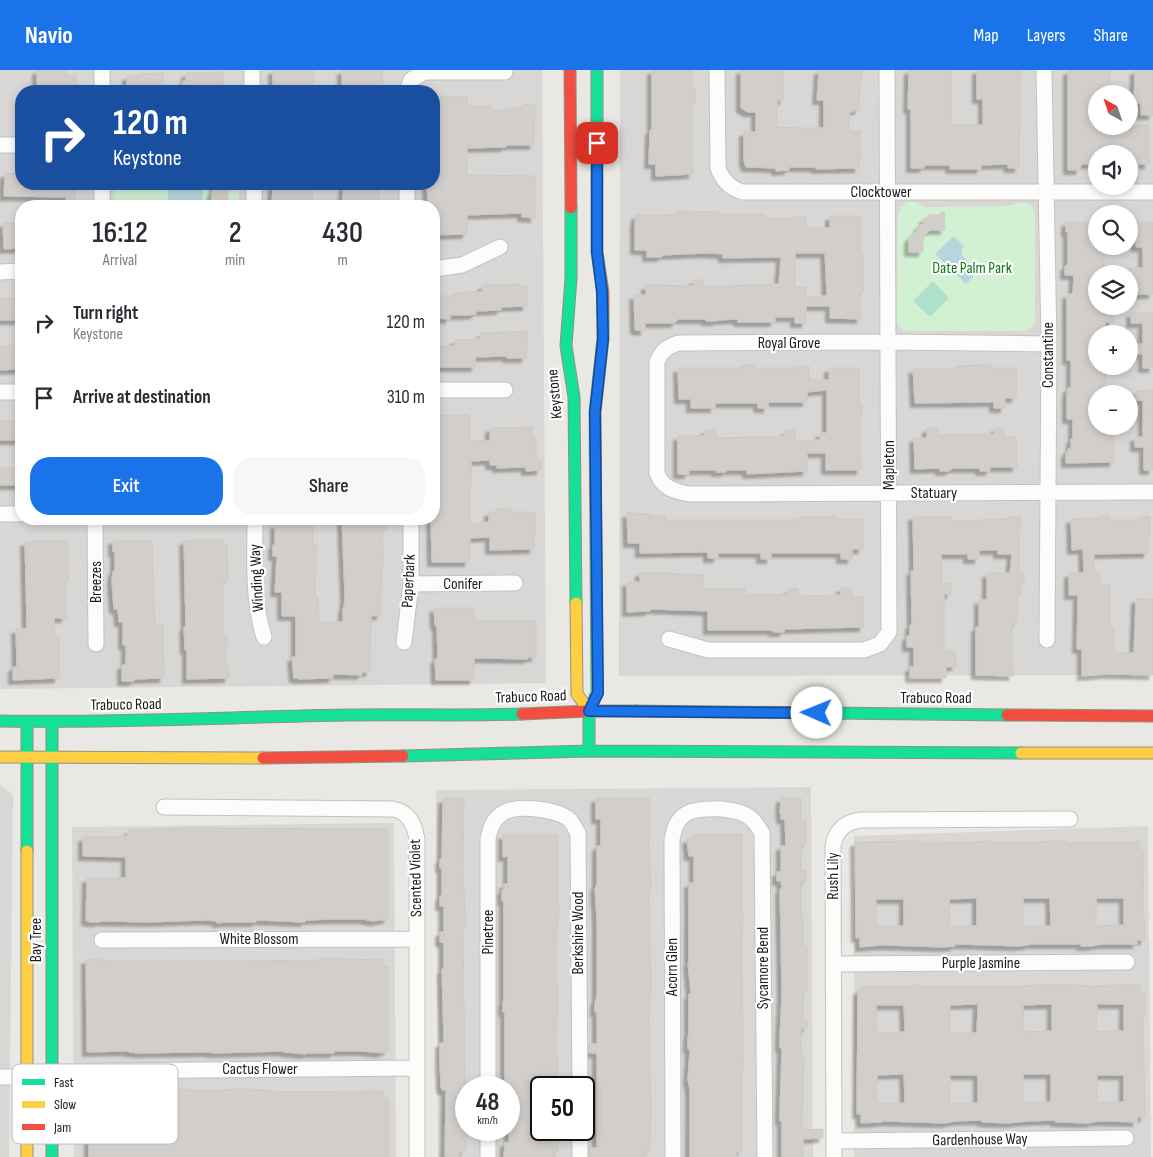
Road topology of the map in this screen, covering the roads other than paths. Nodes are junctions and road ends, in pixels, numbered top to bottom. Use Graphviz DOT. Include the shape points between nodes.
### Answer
graph roads {
  1 [pos="102,70"];
  2 [pos="252,70"];
  3 [pos="570,70"];
  4 [pos="597,70"];
  5 [pos="717,70"];
  6 [pos="887,70"];
  7 [pos="1044,70"];
  8 [pos="505,72"];
  9 [pos="102,85"];
  10 [pos="252,85"];
  11 [pos="409,85"];
  12 [pos="0,145"];
  13 [pos="15,145"];
  14 [pos="888,192"];
  15 [pos="1046,192"];
  16 [pos="1153,192"];
  17 [pos="500,246"];
  18 [pos="440,268"];
  19 [pos="0,272"];
  20 [pos="15,272"];
  21 [pos="889,342"];
  22 [pos="1048,344"];
  23 [pos="440,390"];
  24 [pos="505,390"];
  25 [pos="0,392"];
  26 [pos="15,392"];
  27 [pos="659,479"];
  28 [pos="1153,492"];
  29 [pos="889,493"];
  30 [pos="1047,493"];
  31 [pos="0,514"];
  32 [pos="15,514"];
  33 [pos="95,525"];
  34 [pos="255,525"];
  35 [pos="411,525"];
  36 [pos="515,583"];
  37 [pos="411,584"];
  38 [pos="264,637"];
  39 [pos="669,639"];
  40 [pos="1047,640"];
  41 [pos="404,642"];
  42 [pos="96,644"];
  43 [pos="589,711"];
  44 [pos="1153,716"];
  45 [pos="0,721"];
  46 [pos="27,721"];
  47 [pos="52,722"];
  48 [pos="589,751"];
  49 [pos="1153,753"];
  50 [pos="0,757"];
  51 [pos="28,757"];
  52 [pos="51,758"];
  53 [pos="164,807"];
  54 [pos="533,810"];
  55 [pos="717,810"];
  56 [pos="1070,820"];
  57 [pos="417,939"];
  58 [pos="102,940"];
  59 [pos="1128,962"];
  60 [pos="834,964"];
  61 [pos="27,1064"];
  62 [pos="52,1064"];
  63 [pos="417,1068"];
  64 [pos="178,1070"];
  65 [pos="488,1076"];
  66 [pos="580,1076"];
  67 [pos="1126,1138"];
  68 [pos="488,1141"];
  69 [pos="580,1141"];
  70 [pos="834,1141"];
  71 [pos="27,1144"];
  72 [pos="52,1144"];
  73 [pos="27,1157"];
  74 [pos="52,1157"];
  75 [pos="417,1157"];
  76 [pos="488,1157"];
  77 [pos="580,1157"];
  78 [pos="673,1157"];
  79 [pos="764,1157"];
  80 [pos="834,1157"];
  1 -- 9 [label="street"];
  2 -- 10 [label="street"];
  3 -- 43 [label="main road, Keystone" via="571,278 566,346 574,397 578,694"];
  4 -- 43 [label="main road, Keystone" via="597,252 603,339 595,412 598,693"];
  5 -- 14 [label="street, Clocktower" via="718,168 734,189 742,192"];
  6 -- 14 [label="street, Mapleton"];
  7 -- 15 [label="street, Constantine"];
  8 -- 11 [label="street" via="424,72"];
  12 -- 13 [label="street"];
  14 -- 15 [label="street, Clocktower"];
  14 -- 21 [label="street, Mapleton"];
  15 -- 16 [label="street, Clocktower"];
  15 -- 22 [label="street, Constantine"];
  17 -- 18 [label="street" via="462,265"];
  19 -- 20 [label="street"];
  21 -- 22 [label="street, Royal Grove"];
  21 -- 27 [label="street, Royal Grove" via="678,343 664,349 656,369 656,461"];
  21 -- 29 [label="street, Mapleton"];
  22 -- 30 [label="street, Constantine"];
  23 -- 24 [label="street"];
  25 -- 26 [label="street"];
  27 -- 29 [label="street, Statuary" via="671,490 690,494"];
  28 -- 30 [label="street, Statuary"];
  29 -- 30 [label="street, Statuary"];
  29 -- 39 [label="street, Mapleton" via="889,632 880,644 864,650 708,650"];
  30 -- 40 [label="street, Constantine"];
  31 -- 32 [label="street"];
  33 -- 42 [label="street, Breezes"];
  34 -- 38 [label="street, Winding Way" via="255,590"];
  35 -- 37 [label="street, Paperbark"];
  36 -- 37 [label="street, Conifer"];
  37 -- 41 [label="street, Paperbark"];
  43 -- 44 [label="main road, Trabuco Road"];
  43 -- 47 [label="main road, Trabuco Road" via="470,716 349,715"];
  43 -- 48 [label="main road, Keystone"];
  45 -- 46 [label="main road, Trabuco Road"];
  46 -- 47 [label="main road, Trabuco Road"];
  46 -- 51 [label="main road, Bay Tree"];
  47 -- 52 [label="main road, Bay Tree"];
  48 -- 49 [label="main road"];
  48 -- 52 [label="main road" via="344,758"];
  50 -- 51 [label="main road"];
  51 -- 52 [label="main road"];
  51 -- 61 [label="main road, Bay Tree"];
  52 -- 62 [label="main road, Bay Tree"];
  53 -- 57 [label="street, Scented Violet" via="399,810 416,829"];
  54 -- 65 [label="street, Pinetree" via="504,812 491,826 488,839"];
  54 -- 66 [label="street, Berkshire Wood" via="561,814 571,821 578,833"];
  55 -- 78 [label="street, Acorn Glen" via="688,812 675,826 672,839"];
  55 -- 79 [label="street, Sycamore Bend" via="745,814 755,821 762,833"];
  56 -- 60 [label="street, Rush Lily" via="861,820 845,824 833,846"];
  57 -- 58 [label="street, White Blossom"];
  57 -- 63 [label="street, Scented Violet"];
  59 -- 60 [label="street, Purple Jasmine"];
  60 -- 70 [label="street, Rush Lily"];
  63 -- 64 [label="street, Cactus Flower"];
  63 -- 75 [label="street, Scented Violet"];
  67 -- 70 [label="street, Gardenhouse Way"];
  68 -- 76 [label="street"];
  69 -- 77 [label="street"];
  70 -- 80 [label="street, Rush Lily"];
  71 -- 73 [label="main road, Bay Tree"];
  72 -- 74 [label="main road, Bay Tree"];
}
